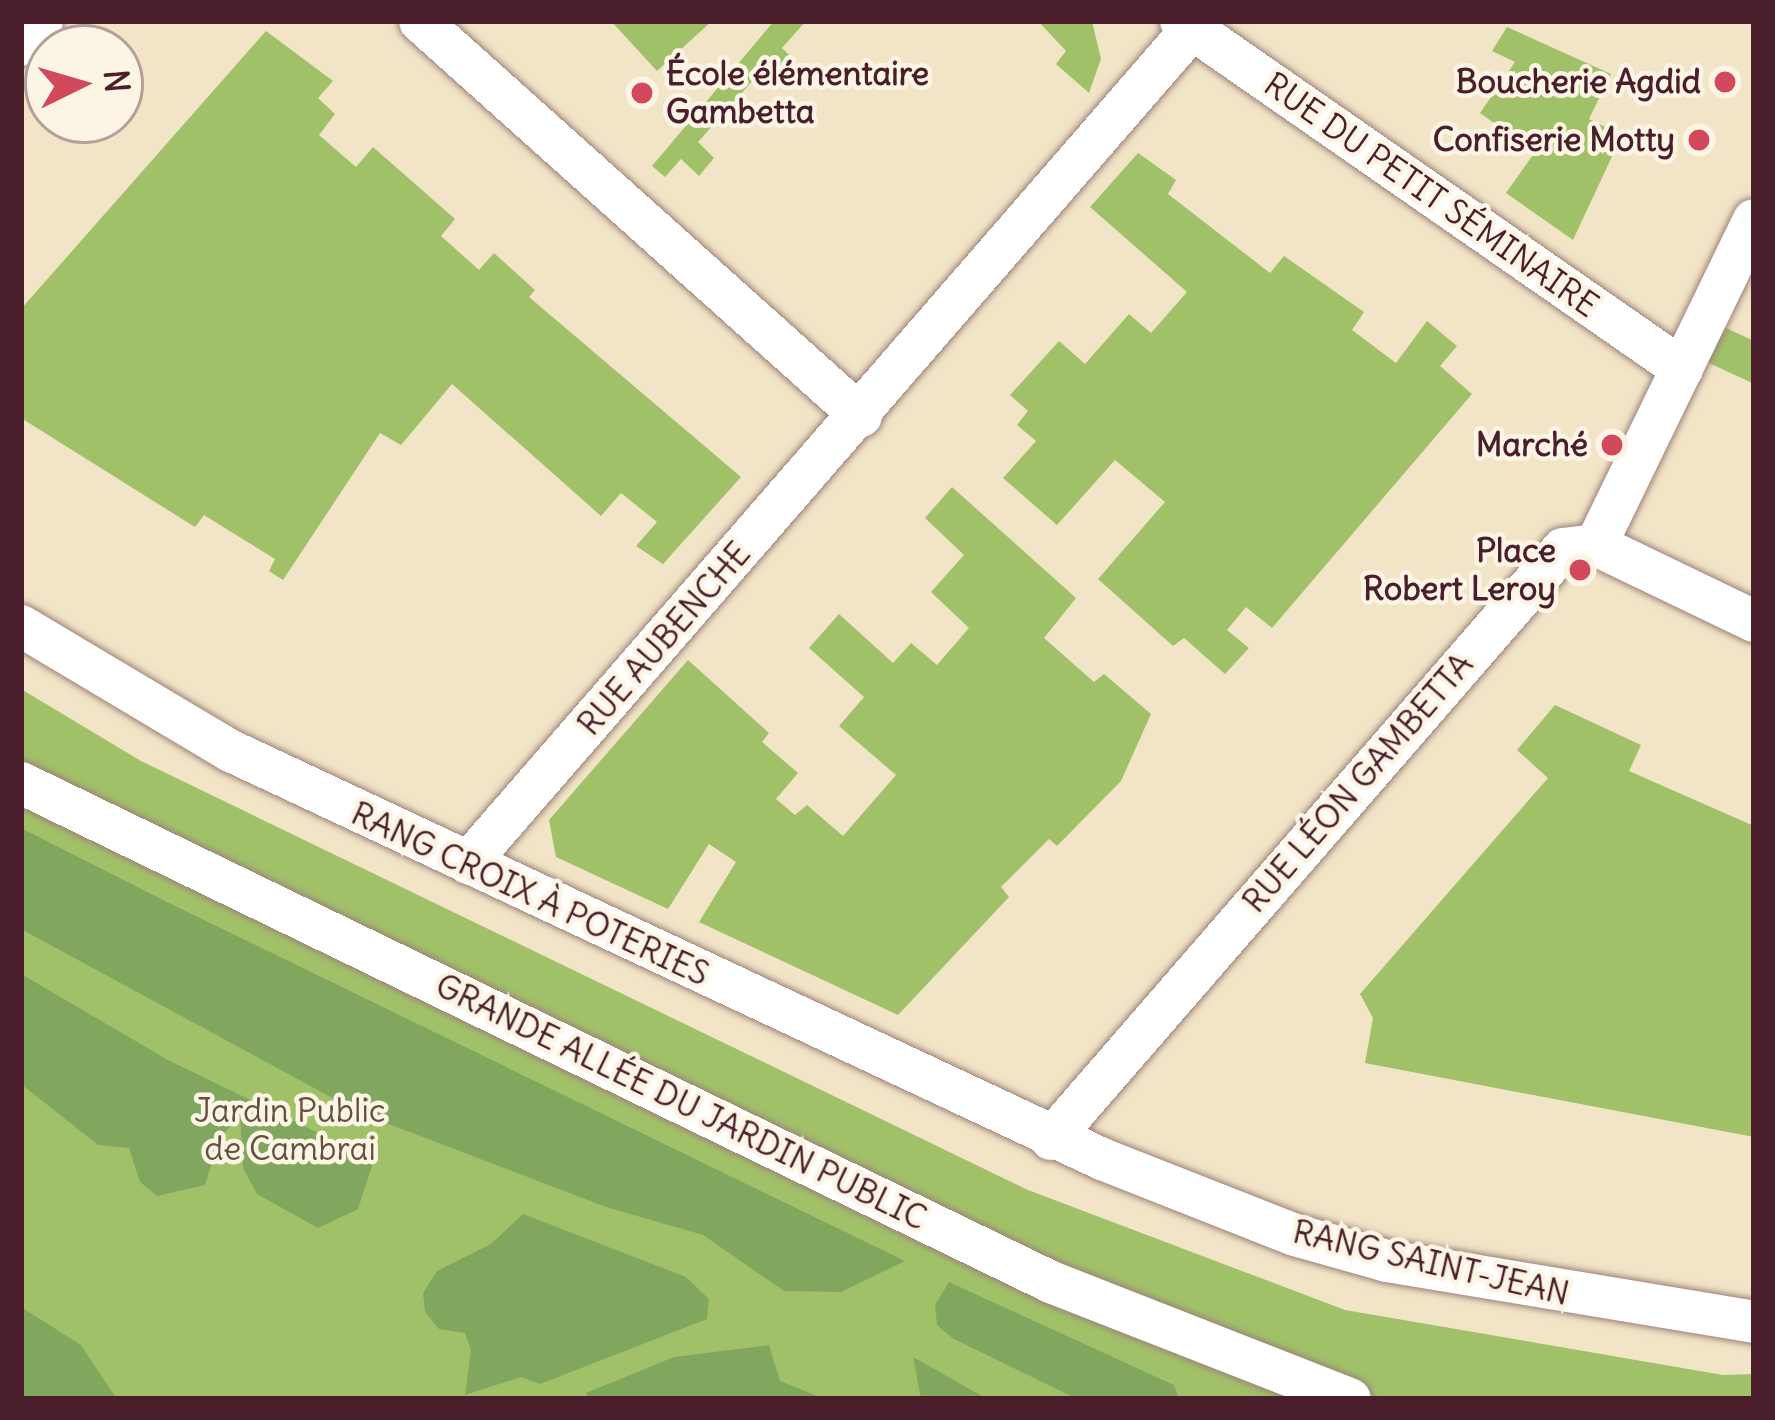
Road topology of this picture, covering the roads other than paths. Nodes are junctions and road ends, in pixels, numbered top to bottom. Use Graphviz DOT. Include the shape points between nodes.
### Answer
graph roads {
  1 [pos="42,21"];
  2 [pos="420,21"];
  3 [pos="1186,25"];
  4 [pos="21,45"];
  5 [pos="1754,220"];
  6 [pos="1682,369"];
  7 [pos="861,416"];
  8 [pos="1596,545"];
  9 [pos="1754,621"];
  10 [pos="21,626"];
  11 [pos="21,784"];
  12 [pos="468,863"];
  13 [pos="1051,1139"];
  14 [pos="1754,1322"];
  15 [pos="1350,1399"];
  1 -- 4 [label="street"];
  2 -- 7 [label="street"];
  3 -- 6 [label="street, RUE DU PETIT SÉMINAIRE"];
  3 -- 7 [label="street, RUE AUBENCHE"];
  5 -- 6 [label="street"];
  6 -- 8 [label="street"];
  7 -- 12 [label="street, RUE AUBENCHE"];
  8 -- 9 [label="street"];
  8 -- 13 [label="street, RUE LÉON GAMBETTA" via="1550,560"];
  10 -- 12 [label="street, RANG CROIX À POTERIES" via="218,744"];
  11 -- 15 [label="street, GRANDE ALLÉE DU JARDIN PUBLIC" via="1051,1282"];
  12 -- 13 [label="street, RANG CROIX À POTERIES"];
  13 -- 14 [label="street, RANG SAINT-JEAN" via="1340,1249 1623,1305"];
}
